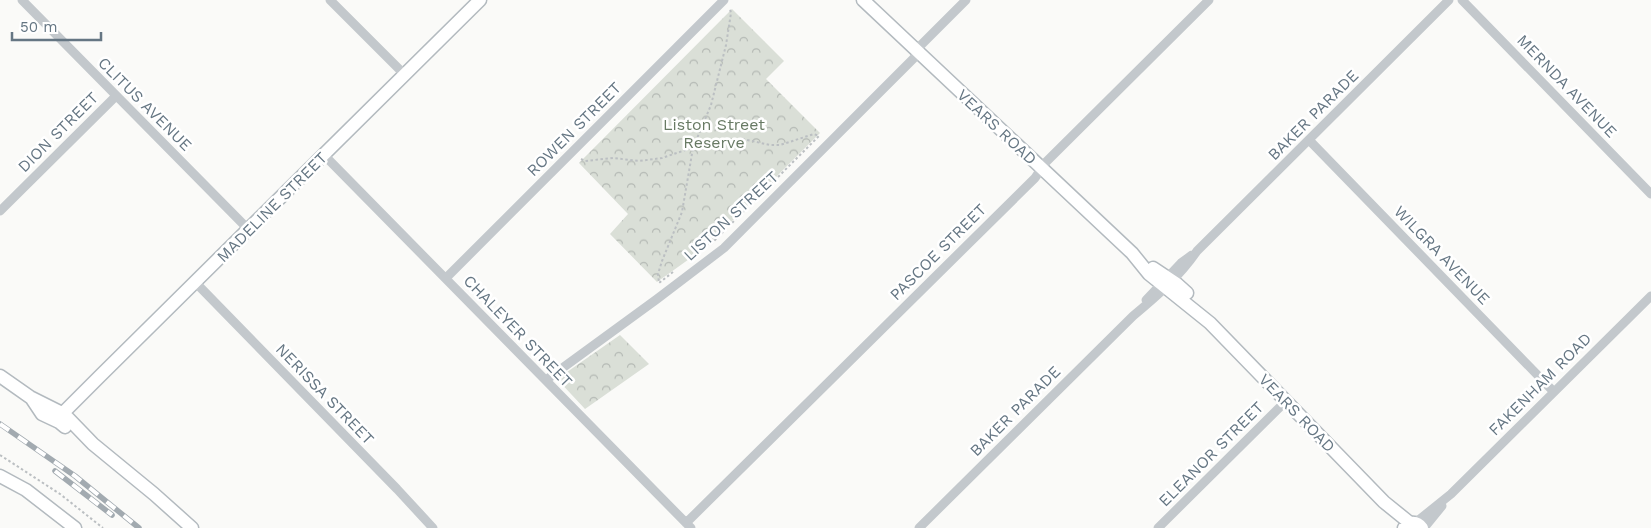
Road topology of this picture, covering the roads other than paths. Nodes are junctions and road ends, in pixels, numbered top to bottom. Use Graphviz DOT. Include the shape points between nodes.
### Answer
graph roads {
  1 [pos="22,0"];
  2 [pos="330,0"];
  3 [pos="480,0"];
  4 [pos="724,0"];
  5 [pos="862,0"];
  6 [pos="966,0"];
  7 [pos="1209,0"];
  8 [pos="1449,0"];
  9 [pos="1462,0"];
  10 [pos="917,51"];
  11 [pos="405,75"];
  12 [pos="116,96"];
  13 [pos="1309,140"];
  14 [pos="324,155"];
  15 [pos="1042,168"];
  16 [pos="1651,194"];
  17 [pos="0,210"];
  18 [pos="248,230"];
  19 [pos="446,278"];
  20 [pos="195,282"];
  21 [pos="1166,282"];
  22 [pos="1651,296"];
  23 [pos="0,376"];
  24 [pos="546,380"];
  25 [pos="1554,392"];
  26 [pos="1286,401"];
  27 [pos="62,418"];
  28 [pos="0,476"];
  29 [pos="688,526"];
  30 [pos="1413,526"];
  31 [pos="75,528"];
  32 [pos="192,528"];
  33 [pos="433,528"];
  34 [pos="919,528"];
  35 [pos="1158,528"];
  1 -- 12 [label="street, CLITUS AVENUE"];
  2 -- 11 [label="street"];
  3 -- 11 [label="street, MADELINE STREET"];
  4 -- 19 [label="street, ROWEN STREET"];
  5 -- 10 [label="street, VEARS ROAD"];
  6 -- 10 [label="street, LISTON STREET"];
  7 -- 15 [label="street, PASCOE STREET"];
  8 -- 13 [label="street, BAKER PARADE"];
  9 -- 16 [label="street, MERNDA AVENUE"];
  10 -- 15 [label="street, VEARS ROAD"];
  10 -- 24 [label="street, LISTON STREET" via="718,253"];
  11 -- 14 [label="street, MADELINE STREET"];
  12 -- 17 [label="street, DION STREET"];
  12 -- 18 [label="street, CLITUS AVENUE"];
  13 -- 21 [label="street, BAKER PARADE" via="1181,263"];
  13 -- 25 [label="street, WILGRA AVENUE"];
  14 -- 18 [label="street, MADELINE STREET"];
  14 -- 19 [label="street, CHALEYER STREET"];
  15 -- 21 [label="street, VEARS ROAD" via="1132,253 1141,266"];
  15 -- 29 [label="street, PASCOE STREET"];
  18 -- 20 [label="street, MADELINE STREET"];
  19 -- 24 [label="street, CHALEYER STREET"];
  20 -- 27 [label="street, MADELINE STREET" via="66,410"];
  20 -- 33 [label="street, NERISSA STREET"];
  21 -- 26 [label="street, VEARS ROAD"];
  21 -- 34 [label="street, BAKER PARADE"];
  22 -- 25 [label="street, FAKENHAM ROAD"];
  23 -- 27 [label="street"];
  24 -- 29 [label="street, CHALEYER STREET"];
  25 -- 30 [label="street, FAKENHAM ROAD" via="1451,494"];
  26 -- 30 [label="street, VEARS ROAD" via="1384,502"];
  26 -- 35 [label="street, ELEANOR STREET"];
  27 -- 32 [label="street"];
  28 -- 31 [label="street" via="26,490"];
}
